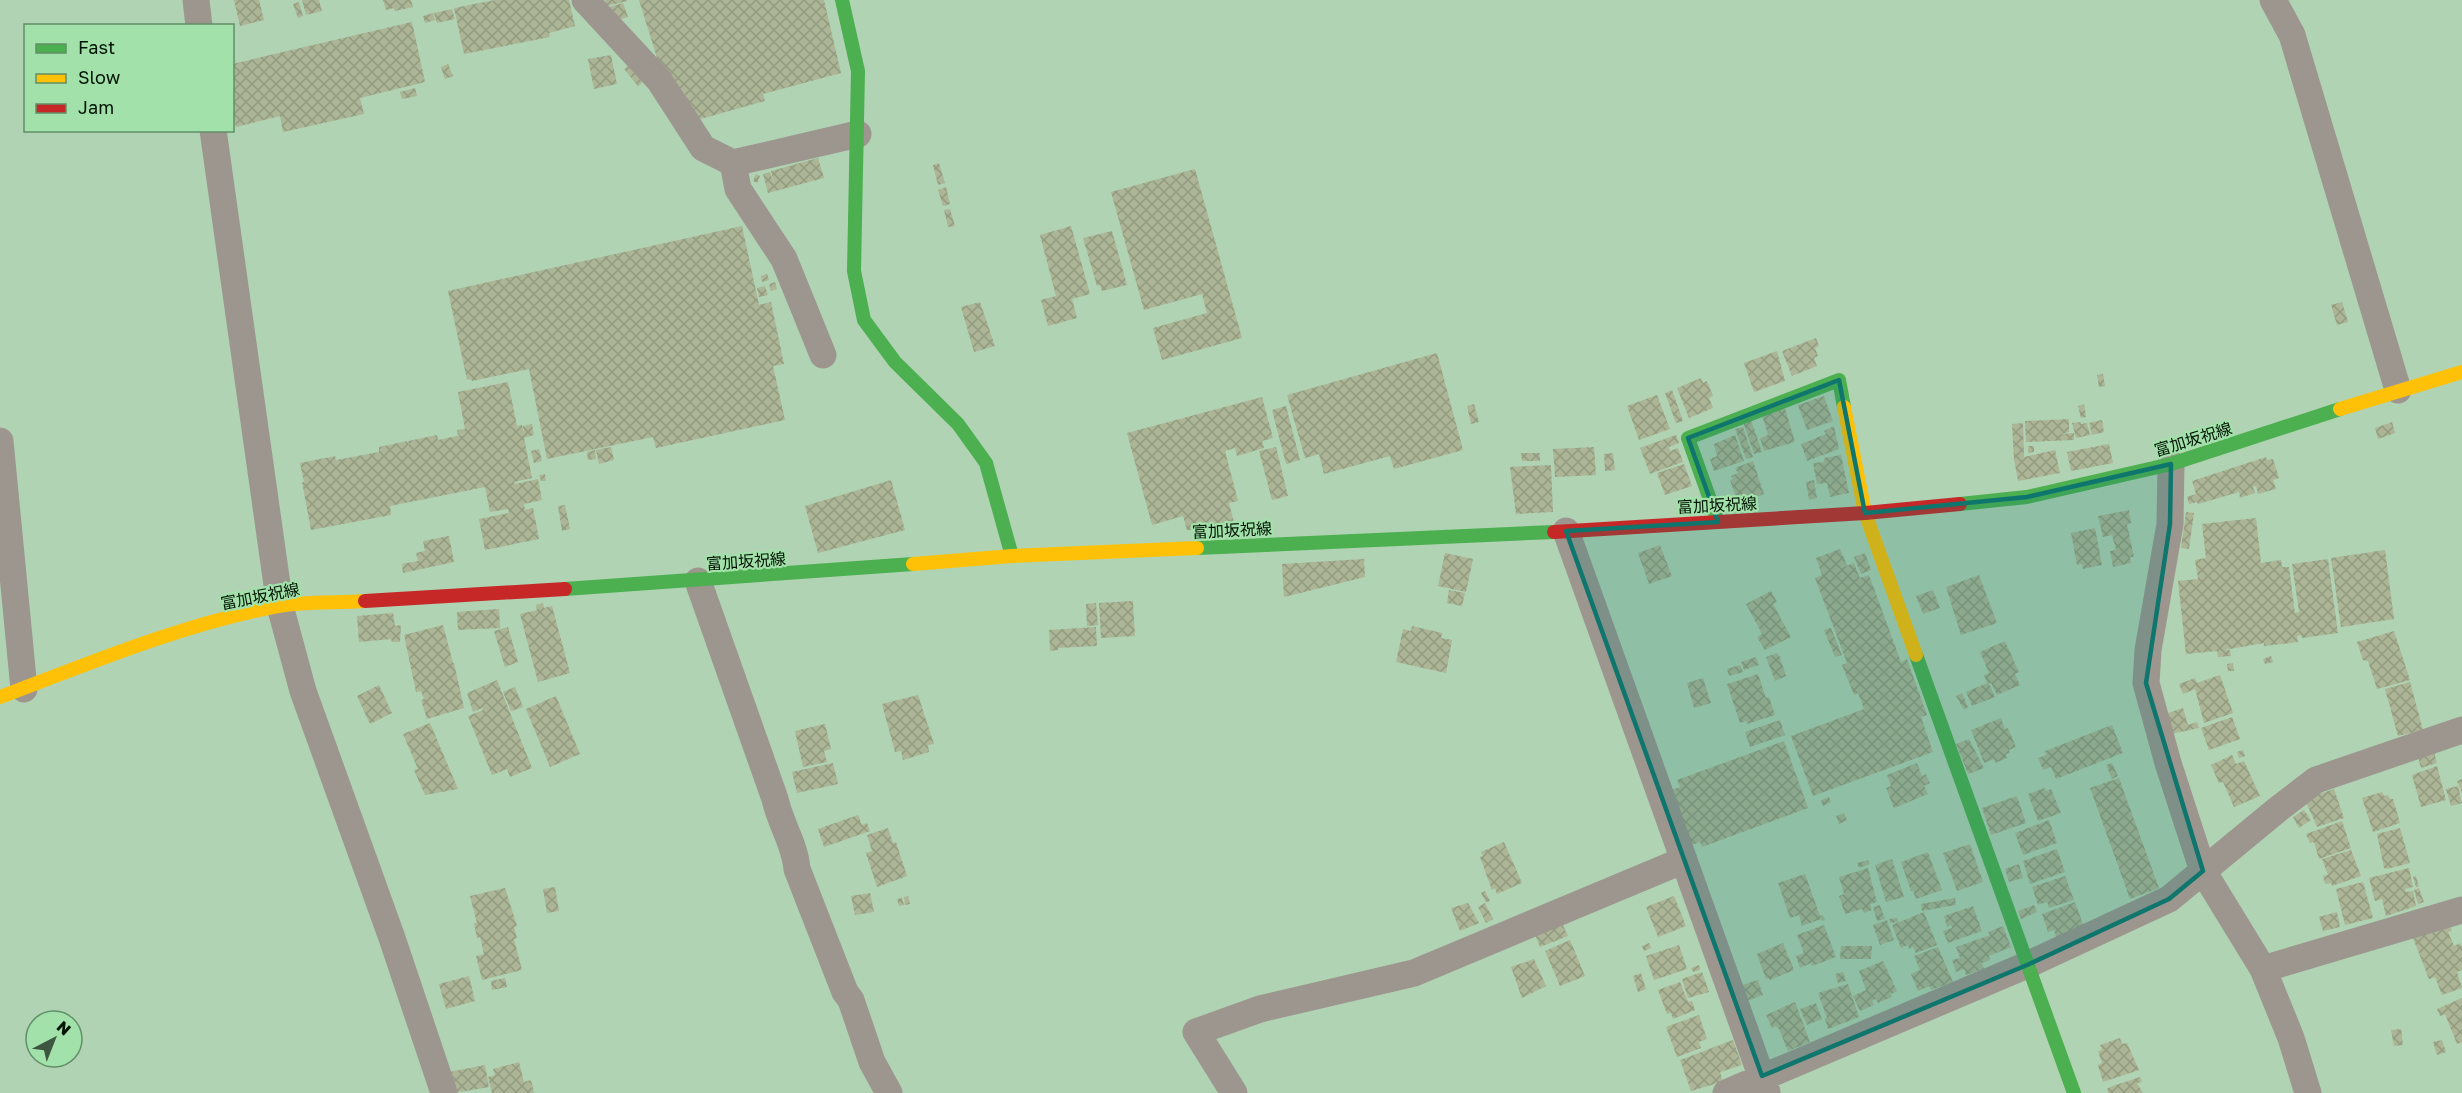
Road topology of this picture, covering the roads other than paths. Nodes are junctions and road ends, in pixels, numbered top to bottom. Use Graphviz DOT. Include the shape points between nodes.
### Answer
graph roads {
  1 [pos="196,0"];
  2 [pos="585,0"];
  3 [pos="842,0"];
  4 [pos="2273,0"];
  5 [pos="199,24"];
  6 [pos="213,132"];
  7 [pos="858,134"];
  8 [pos="733,163"];
  9 [pos="823,355"];
  10 [pos="2462,372"];
  11 [pos="2398,390"];
  12 [pos="0,441"];
  13 [pos="2171,464"];
  14 [pos="1865,513"];
  15 [pos="1718,522"];
  16 [pos="1566,531"];
  17 [pos="1012,556"];
  18 [pos="698,581"];
  19 [pos="280,606"];
  20 [pos="12,693"];
  21 [pos="2462,730"];
  22 [pos="1684,860"];
  23 [pos="2203,871"];
  24 [pos="2462,910"];
  25 [pos="2027,965"];
  26 [pos="2263,969"];
  27 [pos="1765,1085"];
  28 [pos="444,1093"];
  29 [pos="889,1093"];
  30 [pos="1234,1093"];
  31 [pos="1726,1093"];
  32 [pos="2074,1093"];
  33 [pos="2308,1093"];
  1 -- 5 [label="street"];
  2 -- 8 [label="street" via="658,80 703,148"];
  3 -- 7 [label="main road" via="858,71"];
  4 -- 11 [label="street" via="2292,35"];
  6 -- 19 [label="street"];
  7 -- 8 [label="street"];
  7 -- 17 [label="main road" via="854,271 864,320 895,362 958,424 986,463"];
  8 -- 9 [label="street" via="738,189 784,259"];
  10 -- 11 [label="main road, 富加坂祝線"];
  11 -- 13 [label="main road, 富加坂祝線"];
  12 -- 20 [label="street"];
  13 -- 14 [label="main road, 富加坂祝線" via="2027,497"];
  13 -- 23 [label="street" via="2170,524 2146,682"];
  14 -- 15 [label="main road, 富加坂祝線"];
  14 -- 15 [label="main road" via="1839,380 1688,438"];
  14 -- 25 [label="main road"];
  15 -- 16 [label="main road, 富加坂祝線"];
  16 -- 17 [label="main road, 富加坂祝線"];
  16 -- 22 [label="street"];
  17 -- 18 [label="main road, 富加坂祝線"];
  18 -- 19 [label="main road, 富加坂祝線"];
  18 -- 29 [label="street" via="779,817 796,854 797,869 872,1062"];
  19 -- 20 [label="main road, 富加坂祝線" via="209,623"];
  19 -- 28 [label="street" via="303,691"];
  21 -- 23 [label="street" via="2316,780"];
  22 -- 27 [label="street"];
  22 -- 30 [label="street" via="1414,973 1260,1009 1196,1032"];
  23 -- 25 [label="street" via="2169,899"];
  23 -- 26 [label="street"];
  24 -- 26 [label="street"];
  25 -- 27 [label="street"];
  25 -- 32 [label="main road"];
  26 -- 33 [label="street"];
  27 -- 31 [label="street"];
}
